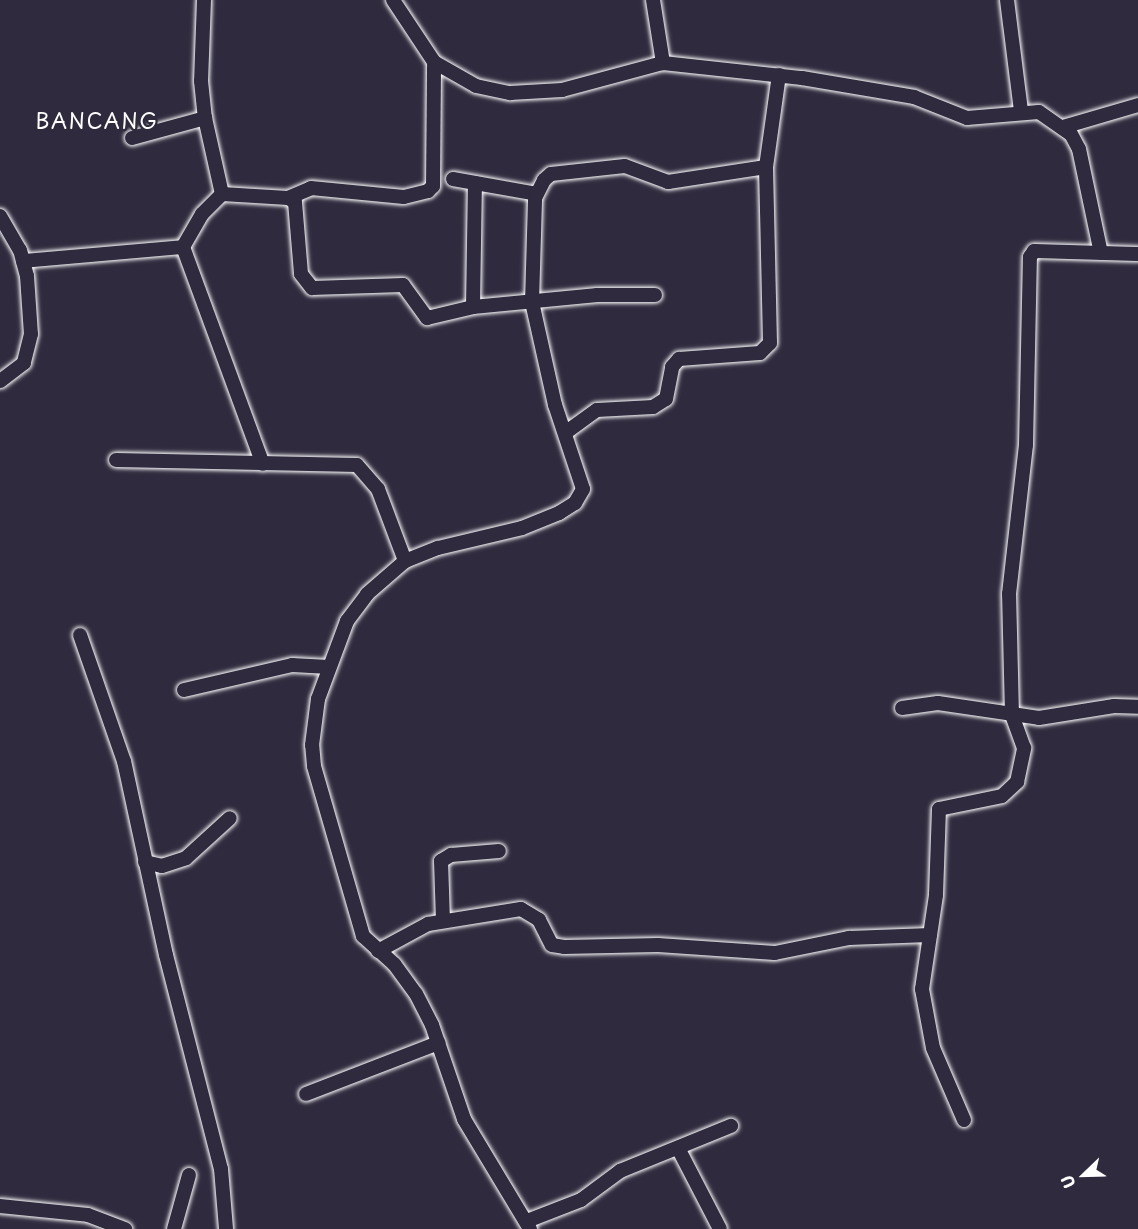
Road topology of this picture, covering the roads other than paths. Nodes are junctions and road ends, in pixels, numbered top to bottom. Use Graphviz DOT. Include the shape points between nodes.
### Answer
graph roads {
  1 [pos="204,0"];
  2 [pos="393,0"];
  3 [pos="653,0"];
  4 [pos="1008,0"];
  5 [pos="434,62"];
  6 [pos="663,63"];
  7 [pos="779,75"];
  8 [pos="1138,105"];
  9 [pos="1021,111"];
  10 [pos="205,118"];
  11 [pos="1063,127"];
  12 [pos="132,138"];
  13 [pos="766,167"];
  14 [pos="453,179"];
  15 [pos="475,183"];
  16 [pos="222,194"];
  17 [pos="537,194"];
  18 [pos="288,198"];
  19 [pos="0,216"];
  20 [pos="183,247"];
  21 [pos="1101,253"];
  22 [pos="1138,254"];
  23 [pos="23,261"];
  24 [pos="655,295"];
  25 [pos="532,302"];
  26 [pos="473,307"];
  27 [pos="0,381"];
  28 [pos="565,433"];
  29 [pos="116,460"];
  30 [pos="263,464"];
  31 [pos="405,561"];
  32 [pos="80,635"];
  33 [pos="329,668"];
  34 [pos="184,690"];
  35 [pos="1138,707"];
  36 [pos="902,708"];
  37 [pos="1012,715"];
  38 [pos="230,818"];
  39 [pos="499,851"];
  40 [pos="145,862"];
  41 [pos="443,921"];
  42 [pos="930,935"];
  43 [pos="378,951"];
  44 [pos="438,1043"];
  45 [pos="306,1094"];
  46 [pos="964,1120"];
  47 [pos="731,1126"];
  48 [pos="678,1148"];
  49 [pos="189,1175"];
  50 [pos="0,1206"];
  51 [pos="528,1225"];
  52 [pos="125,1229"];
  53 [pos="174,1229"];
  54 [pos="226,1229"];
  55 [pos="720,1229"];
  1 -- 10 [label="street" via="201,81"];
  2 -- 5 [label="street"];
  3 -- 6 [label="street"];
  4 -- 9 [label="street"];
  5 -- 6 [label="street" via="476,86 537,94"];
  5 -- 18 [label="street" via="433,186 428,191 396,196 311,188"];
  6 -- 7 [label="street"];
  7 -- 9 [label="street" via="914,97 967,118 1002,117"];
  7 -- 13 [label="street"];
  8 -- 11 [label="street"];
  9 -- 11 [label="street" via="1039,112"];
  10 -- 12 [label="street"];
  10 -- 16 [label="street"];
  11 -- 21 [label="street" via="1078,149"];
  13 -- 17 [label="street" via="668,182 625,166 610,167 551,174"];
  13 -- 28 [label="street" via="770,343 760,353 679,359 672,367 666,399 653,407 597,410"];
  14 -- 15 [label="street"];
  15 -- 17 [label="street"];
  15 -- 26 [label="street"];
  16 -- 18 [label="street"];
  16 -- 20 [label="street" via="202,214"];
  17 -- 25 [label="street"];
  18 -- 26 [label="street" via="298,207 301,274 312,288 403,285 427,318"];
  19 -- 23 [label="street"];
  20 -- 23 [label="street"];
  20 -- 30 [label="street"];
  21 -- 22 [label="street"];
  21 -- 37 [label="street" via="1035,251 1030,257 1026,445 1009,594"];
  23 -- 27 [label="street" via="31,334 29,351 24,363"];
  24 -- 25 [label="street" via="597,295"];
  25 -- 26 [label="street"];
  25 -- 28 [label="street"];
  28 -- 31 [label="street" via="583,489 575,503 522,528 438,548"];
  29 -- 30 [label="street"];
  30 -- 31 [label="street" via="357,465 378,489"];
  31 -- 33 [label="street" via="367,594 347,621"];
  32 -- 40 [label="street" via="124,761"];
  33 -- 34 [label="street" via="292,665"];
  33 -- 43 [label="street" via="313,727 314,766 363,936"];
  35 -- 37 [label="street" via="1105,707 1039,718"];
  36 -- 37 [label="street" via="938,703"];
  37 -- 42 [label="street" via="1024,748 1017,782 992,801 939,809"];
  38 -- 40 [label="street" via="186,858 162,866"];
  39 -- 41 [label="street" via="452,855 441,861"];
  40 -- 54 [label="street" via="221,1169"];
  41 -- 42 [label="street" via="521,909 539,920 552,945 658,945 775,953 849,938"];
  41 -- 43 [label="street" via="428,924"];
  42 -- 46 [label="street" via="922,989 933,1048"];
  43 -- 44 [label="street" via="394,964 416,994"];
  44 -- 45 [label="street"];
  44 -- 51 [label="street" via="464,1119"];
  47 -- 48 [label="street"];
  48 -- 51 [label="street" via="613,1175 581,1200"];
  48 -- 55 [label="street"];
  49 -- 53 [label="street"];
  50 -- 52 [label="street" via="88,1215"];
}
